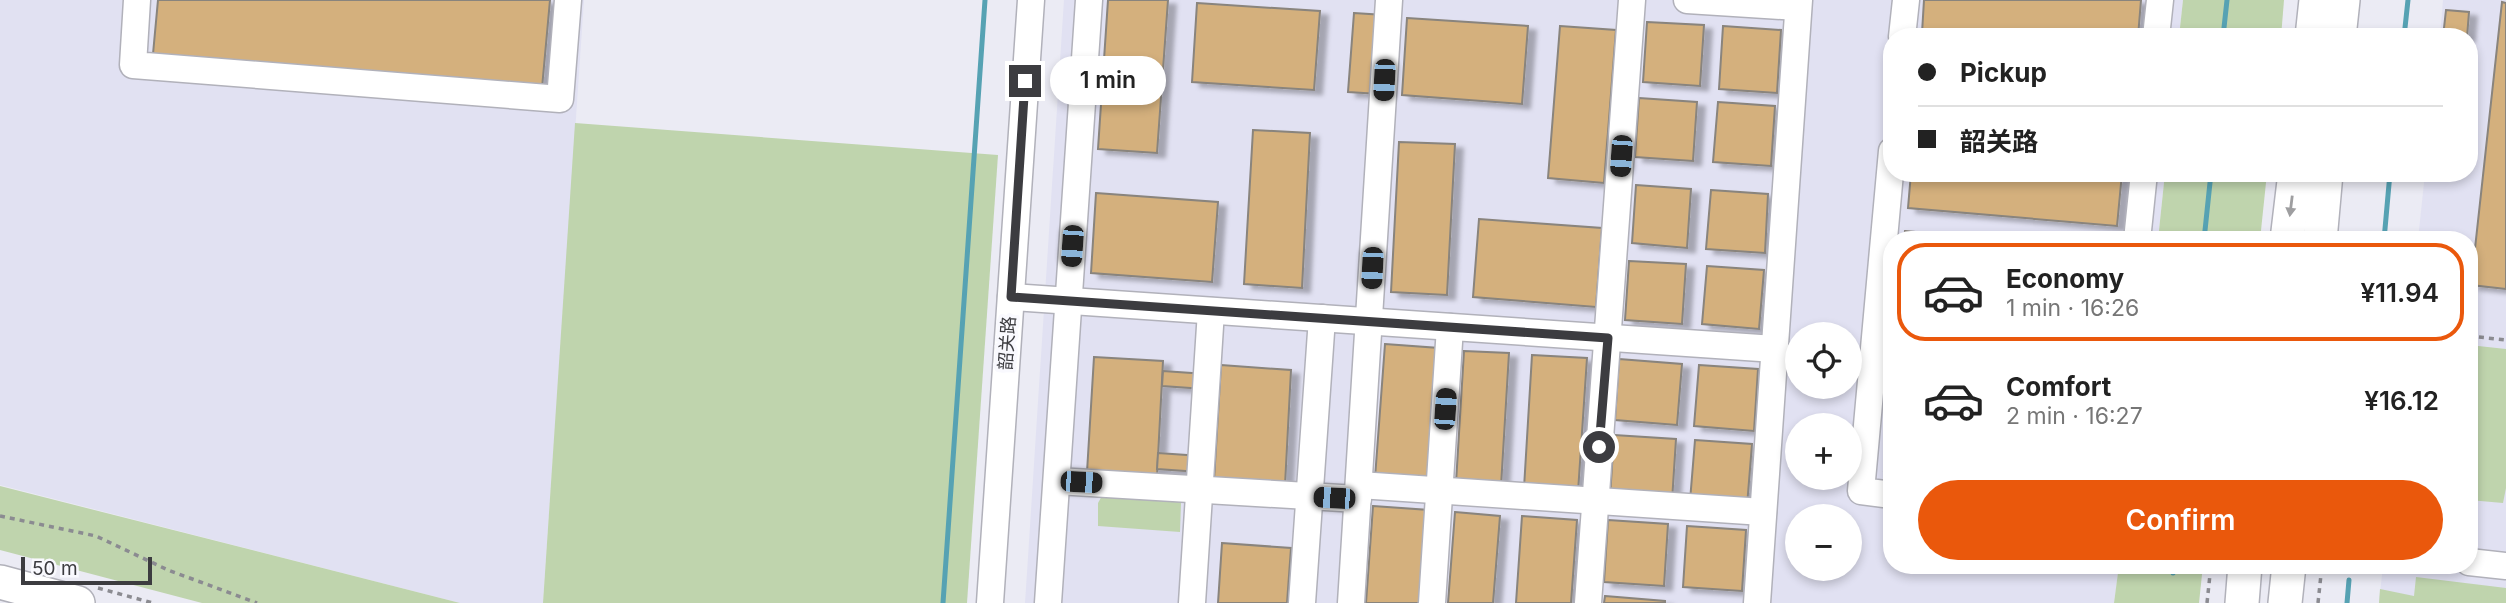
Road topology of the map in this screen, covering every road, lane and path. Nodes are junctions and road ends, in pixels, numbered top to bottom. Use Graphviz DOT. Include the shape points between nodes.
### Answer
graph roads {
  1 [pos="137,0"];
  2 [pos="568,0"];
  3 [pos="1031,0"];
  4 [pos="1089,0"];
  5 [pos="1389,0"];
  6 [pos="1632,0"];
  7 [pos="1687,0"];
  8 [pos="1906,0"];
  9 [pos="2160,0"];
  10 [pos="2316,0"];
  11 [pos="2343,0"];
  12 [pos="1799,4"];
  13 [pos="1903,28"];
  14 [pos="2157,28"];
  15 [pos="2313,28"];
  16 [pos="2340,28"];
  17 [pos="1889,182"];
  18 [pos="2143,182"];
  19 [pos="2294,182"];
  20 [pos="2325,182"];
  21 [pos="1885,231"];
  22 [pos="2138,231"];
  23 [pos="2288,231"];
  24 [pos="2321,231"];
  25 [pos="1883,250"];
  26 [pos="1011,297"];
  27 [pos="1069,301"];
  28 [pos="1211,311"];
  29 [pos="1322,318"];
  30 [pos="1368,321"];
  31 [pos="1450,327"];
  32 [pos="2478,337"];
  33 [pos="1608,338"];
  34 [pos="2506,340"];
  35 [pos="1774,349"];
  36 [pos="1057,481"];
  37 [pos="1200,490"];
  38 [pos="1440,490"];
  39 [pos="1358,492"];
  40 [pos="1883,494"];
  41 [pos="1310,496"];
  42 [pos="1595,501"];
  43 [pos="1763,512"];
  44 [pos="0,516"];
  45 [pos="2505,559"];
  46 [pos="2478,561"];
  47 [pos="2210,574"];
  48 [pos="2244,574"];
  49 [pos="2288,574"];
  50 [pos="2321,574"];
  51 [pos="0,582"];
  52 [pos="2242,601"];
  53 [pos="78,603"];
  54 [pos="257,603"];
  55 [pos="990,603"];
  56 [pos="1048,603"];
  57 [pos="1192,603"];
  58 [pos="1302,603"];
  59 [pos="1351,603"];
  60 [pos="1432,603"];
  61 [pos="1588,603"];
  62 [pos="1757,603"];
  63 [pos="2207,603"];
  64 [pos="2285,603"];
  65 [pos="2318,603"];
  1 -- 2 [label="street" via="133,65 560,99"];
  3 -- 26 [label="street, 韶关路"];
  4 -- 27 [label="street"];
  5 -- 30 [label="street"];
  6 -- 33 [label="street"];
  7 -- 12 [label="street"];
  8 -- 13 [label="street"];
  9 -- 14 [label="street"];
  10 -- 15 [label="main road"];
  11 -- 16 [label="main road"];
  12 -- 35 [label="street"];
  17 -- 21 [label="street"];
  18 -- 22 [label="street"];
  19 -- 23 [label="main road, one-way"];
  20 -- 24 [label="main road"];
  25 -- 40 [label="street" via="1861,491"];
  26 -- 27 [label="street"];
  26 -- 55 [label="street, 韶关路"];
  27 -- 28 [label="street"];
  27 -- 36 [label="street"];
  28 -- 29 [label="street"];
  28 -- 37 [label="street"];
  29 -- 30 [label="street"];
  29 -- 41 [label="street"];
  30 -- 31 [label="street"];
  30 -- 39 [label="street"];
  31 -- 33 [label="street"];
  31 -- 38 [label="street"];
  32 -- 34 [label="path"];
  33 -- 35 [label="street"];
  33 -- 42 [label="street"];
  35 -- 43 [label="street"];
  36 -- 37 [label="street"];
  36 -- 56 [label="street"];
  37 -- 41 [label="street"];
  37 -- 57 [label="street"];
  38 -- 39 [label="street"];
  38 -- 42 [label="street"];
  38 -- 60 [label="street"];
  39 -- 41 [label="street"];
  39 -- 59 [label="street"];
  41 -- 58 [label="street"];
  42 -- 43 [label="street"];
  42 -- 61 [label="street"];
  43 -- 62 [label="street"];
  44 -- 54 [label="path" via="96,536 168,570"];
  45 -- 46 [label="street"];
  47 -- 63 [label="path"];
  48 -- 52 [label="main road"];
  49 -- 64 [label="main road"];
  50 -- 65 [label="path"];
  51 -- 53 [label="main road"];
}
